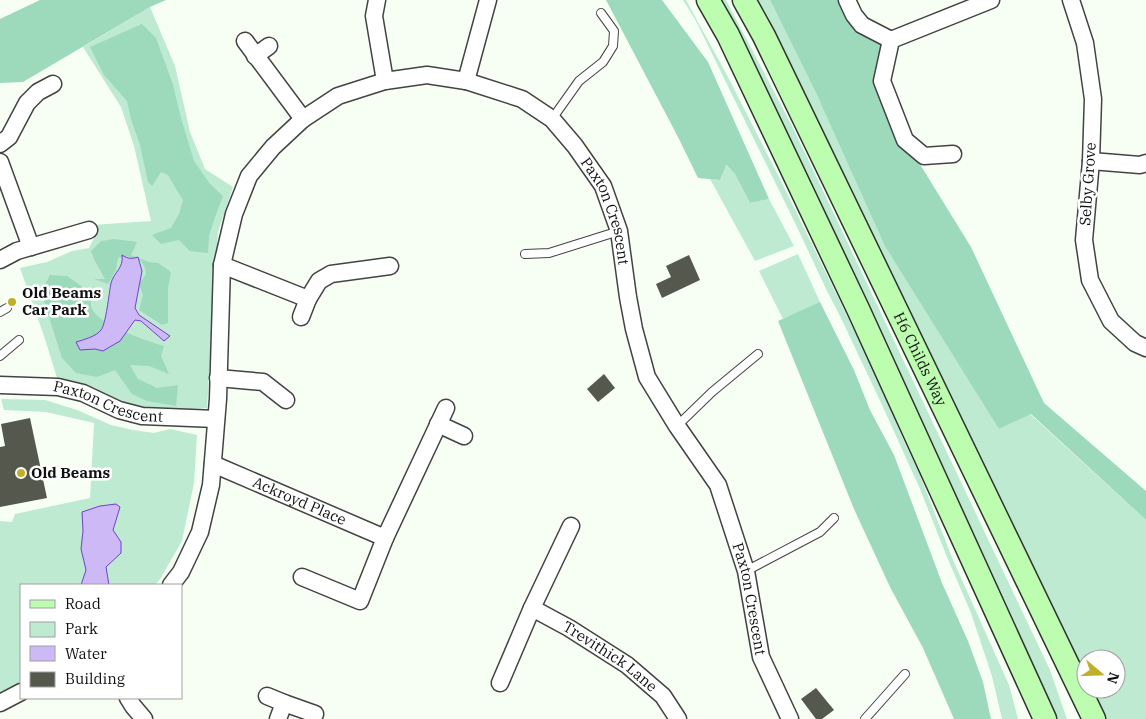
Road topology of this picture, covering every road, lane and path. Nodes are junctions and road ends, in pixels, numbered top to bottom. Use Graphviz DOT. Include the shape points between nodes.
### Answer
graph roads {
  1 [pos="377,0"];
  2 [pos="488,0"];
  3 [pos="708,0"];
  4 [pos="744,0"];
  5 [pos="847,0"];
  6 [pos="991,0"];
  7 [pos="1071,0"];
  8 [pos="601,13"];
  9 [pos="891,40"];
  10 [pos="244,41"];
  11 [pos="269,46"];
  12 [pos="256,56"];
  13 [pos="385,81"];
  14 [pos="466,81"];
  15 [pos="53,84"];
  16 [pos="303,119"];
  17 [pos="552,119"];
  18 [pos="0,144"];
  19 [pos="953,154"];
  20 [pos="1091,161"];
  21 [pos="0,162"];
  22 [pos="1146,163"];
  23 [pos="89,230"];
  24 [pos="619,231"];
  25 [pos="31,247"];
  26 [pos="525,254"];
  27 [pos="0,260"];
  28 [pos="222,265"];
  29 [pos="390,266"];
  30 [pos="308,299"];
  31 [pos="301,317"];
  32 [pos="19,340"];
  33 [pos="1146,348"];
  34 [pos="758,354"];
  35 [pos="0,356"];
  36 [pos="218,378"];
  37 [pos="0,385"];
  38 [pos="286,400"];
  39 [pos="446,408"];
  40 [pos="216,419"];
  41 [pos="438,424"];
  42 [pos="677,426"];
  43 [pos="464,436"];
  44 [pos="212,464"];
  45 [pos="834,518"];
  46 [pos="571,526"];
  47 [pos="385,538"];
  48 [pos="746,571"];
  49 [pos="302,577"];
  50 [pos="172,584"];
  51 [pos="532,608"];
  52 [pos="905,674"];
  53 [pos="500,683"];
  54 [pos="20,693"];
  55 [pos="267,696"];
  56 [pos="129,699"];
  57 [pos="0,703"];
  58 [pos="284,704"];
  59 [pos="315,714"];
  60 [pos="144,719"];
  61 [pos="278,719"];
  62 [pos="678,719"];
  63 [pos="790,719"];
  64 [pos="865,719"];
  65 [pos="1044,719"];
  66 [pos="1094,719"];
  1 -- 13 [label="street" via="374,16"];
  2 -- 14 [label="street"];
  3 -- 65 [label="street" via="728,35 858,309"];
  4 -- 66 [label="street, H6 Childs Way"];
  5 -- 9 [label="street" via="862,25"];
  6 -- 9 [label="street"];
  7 -- 20 [label="street, Selby Grove" via="1085,43 1093,99"];
  8 -- 17 [label="lane" via="614,31 613,46 603,62 579,81"];
  9 -- 19 [label="street" via="882,81 904,140 924,156"];
  10 -- 12 [label="street"];
  11 -- 12 [label="street"];
  12 -- 16 [label="street"];
  13 -- 14 [label="street, Paxton Crescent" via="427,75"];
  13 -- 16 [label="street, Paxton Crescent" via="338,96"];
  14 -- 17 [label="street, Paxton Crescent" via="522,99"];
  15 -- 18 [label="street" via="27,103 10,137"];
  16 -- 28 [label="street, Paxton Crescent" via="273,146 249,176 234,214"];
  17 -- 24 [label="street, Paxton Crescent" via="603,186"];
  20 -- 22 [label="street"];
  20 -- 33 [label="street, Selby Grove" via="1084,240 1090,280 1111,320 1135,344"];
  21 -- 25 [label="street"];
  23 -- 25 [label="street"];
  24 -- 26 [label="lane" via="549,253"];
  24 -- 42 [label="street, Paxton Crescent" via="631,313 647,377"];
  25 -- 27 [label="street"];
  28 -- 30 [label="street"];
  28 -- 36 [label="street, Paxton Crescent"];
  29 -- 30 [label="street" via="331,274 319,281"];
  30 -- 31 [label="street"];
  32 -- 35 [label="lane"];
  34 -- 42 [label="lane"];
  36 -- 38 [label="street" via="263,382"];
  36 -- 40 [label="street, Paxton Crescent"];
  37 -- 40 [label="street, Paxton Crescent" via="58,387 142,416"];
  39 -- 41 [label="street"];
  40 -- 44 [label="street, Paxton Crescent"];
  41 -- 43 [label="street"];
  41 -- 47 [label="street"];
  42 -- 48 [label="street, Paxton Crescent" via="718,485"];
  44 -- 47 [label="street, Ackroyd Place"];
  44 -- 50 [label="street, Paxton Crescent" via="211,485 200,532"];
  45 -- 48 [label="lane" via="820,532"];
  46 -- 51 [label="street"];
  47 -- 49 [label="street" via="360,601"];
  48 -- 63 [label="street, Paxton Crescent" via="761,657"];
  51 -- 53 [label="street"];
  51 -- 62 [label="street, Trevithick Lane" via="627,665 663,696"];
  52 -- 64 [label="lane"];
  54 -- 57 [label="street"];
  55 -- 58 [label="street"];
  56 -- 60 [label="street"];
  58 -- 59 [label="street"];
  58 -- 61 [label="street"];
}
